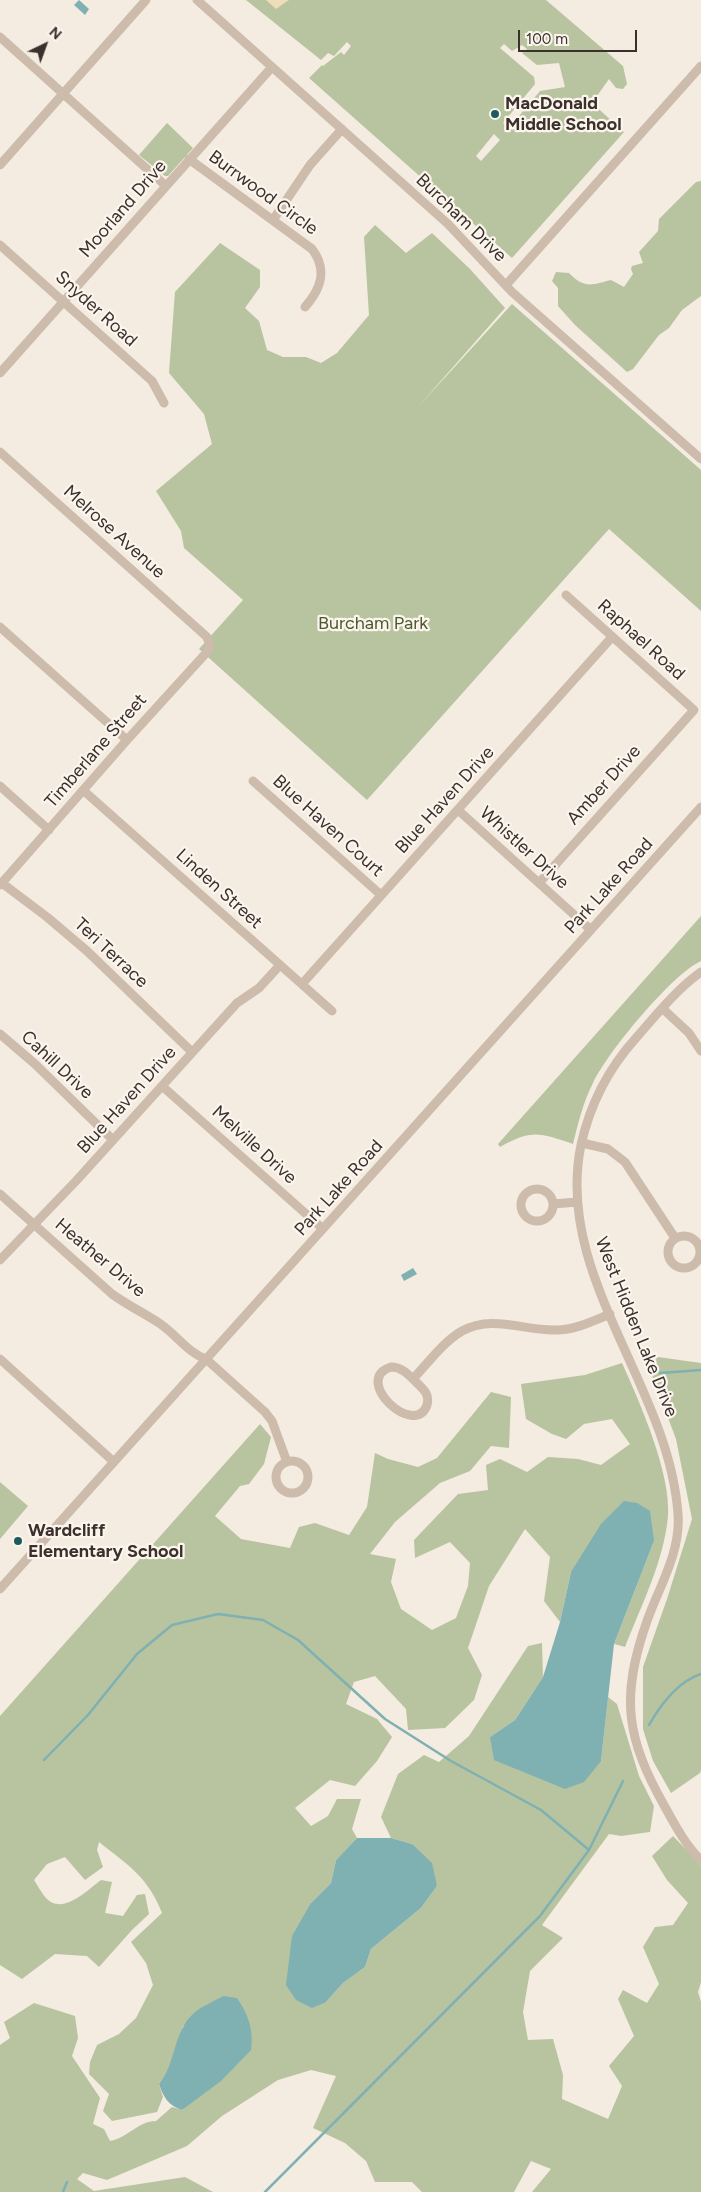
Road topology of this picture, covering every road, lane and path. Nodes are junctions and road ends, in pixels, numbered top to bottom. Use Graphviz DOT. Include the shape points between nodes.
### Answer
graph roads {
  1 [pos="146,0"];
  2 [pos="197,0"];
  3 [pos="0,37"];
  4 [pos="701,66"];
  5 [pos="272,67"];
  6 [pos="64,93"];
  7 [pos="342,129"];
  8 [pos="190,159"];
  9 [pos="0,165"];
  10 [pos="166,186"];
  11 [pos="273,220"];
  12 [pos="0,245"];
  13 [pos="506,285"];
  14 [pos="64,302"];
  15 [pos="305,307"];
  16 [pos="0,373"];
  17 [pos="164,403"];
  18 [pos="0,452"];
  19 [pos="701,459"];
  20 [pos="566,595"];
  21 [pos="0,627"];
  22 [pos="207,637"];
  23 [pos="612,637"];
  24 [pos="694,710"];
  25 [pos="127,740"];
  26 [pos="253,781"];
  27 [pos="0,786"];
  28 [pos="84,791"];
  29 [pos="701,807"];
  30 [pos="458,810"];
  31 [pos="49,830"];
  32 [pos="539,883"];
  33 [pos="1,884"];
  34 [pos="381,895"];
  35 [pos="591,930"];
  36 [pos="280,965"];
  37 [pos="701,972"];
  38 [pos="302,984"];
  39 [pos="662,1008"];
  40 [pos="332,1011"];
  41 [pos="0,1034"];
  42 [pos="701,1051"];
  43 [pos="192,1052"];
  44 [pos="162,1086"];
  45 [pos="113,1140"];
  46 [pos="582,1144"];
  47 [pos="0,1194"];
  48 [pos="577,1202"];
  49 [pos="553,1204"];
  50 [pos="33,1223"];
  51 [pos="323,1229"];
  52 [pos="675,1238"];
  53 [pos="0,1260"];
  54 [pos="610,1314"];
  55 [pos="0,1359"];
  56 [pos="206,1359"];
  57 [pos="413,1379"];
  58 [pos="114,1462"];
  59 [pos="287,1462"];
  60 [pos="0,1588"];
  61 [pos="700,1856"];
  1 -- 6 [label="street"];
  2 -- 5 [label="street, Burcham Drive"];
  3 -- 6 [label="street"];
  4 -- 13 [label="street"];
  5 -- 7 [label="street, Burcham Drive"];
  5 -- 8 [label="street, Moorland Drive"];
  6 -- 9 [label="street"];
  6 -- 10 [label="street"];
  7 -- 11 [label="street" via="310,165"];
  7 -- 13 [label="street, Burcham Drive" via="448,224"];
  8 -- 10 [label="street, Moorland Drive"];
  8 -- 11 [label="street, Burrwood Circle"];
  10 -- 14 [label="street, Moorland Drive"];
  11 -- 15 [label="street, Burrwood Circle" via="312,249 320,263 321,285"];
  12 -- 14 [label="street, Snyder Road"];
  13 -- 19 [label="street, Burcham Drive"];
  14 -- 16 [label="street, Moorland Drive"];
  14 -- 17 [label="street, Snyder Road" via="152,381"];
  18 -- 22 [label="street, Melrose Avenue"];
  20 -- 23 [label="street, Raphael Road"];
  21 -- 25 [label="street"];
  22 -- 25 [label="street, Timberlane Street" via="210,646 207,652"];
  23 -- 24 [label="street, Raphael Road"];
  23 -- 30 [label="street, Blue Haven Drive"];
  24 -- 32 [label="street, Amber Drive"];
  25 -- 28 [label="street, Timberlane Street"];
  26 -- 34 [label="street, Blue Haven Court"];
  27 -- 31 [label="street"];
  28 -- 31 [label="street, Timberlane Street"];
  28 -- 36 [label="street, Linden Street"];
  29 -- 35 [label="street, Park Lake Road"];
  30 -- 32 [label="street, Whistler Drive"];
  30 -- 34 [label="street, Blue Haven Drive"];
  31 -- 33 [label="street, Timberlane Street"];
  32 -- 35 [label="street, Whistler Drive"];
  33 -- 43 [label="street, Teri Terrace" via="87,951"];
  34 -- 38 [label="street, Blue Haven Drive"];
  35 -- 51 [label="street, Park Lake Road"];
  36 -- 38 [label="street, Linden Street"];
  36 -- 43 [label="street, Blue Haven Drive" via="258,988 237,1003"];
  37 -- 39 [label="street, West Hidden Lake Drive"];
  38 -- 40 [label="street, Linden Street"];
  39 -- 42 [label="street" via="689,1033"];
  39 -- 46 [label="street, West Hidden Lake Drive" via="623,1052 607,1076 593,1104"];
  41 -- 45 [label="street, Cahill Drive"];
  43 -- 44 [label="street, Blue Haven Drive"];
  44 -- 45 [label="street, Blue Haven Drive"];
  44 -- 51 [label="street, Melville Drive"];
  45 -- 50 [label="street, Blue Haven Drive"];
  46 -- 48 [label="street, West Hidden Lake Drive" via="577,1172"];
  46 -- 52 [label="street" via="608,1150 625,1162"];
  47 -- 50 [label="street, Heather Drive"];
  48 -- 49 [label="street"];
  48 -- 54 [label="street, West Hidden Lake Drive" via="587,1254"];
  50 -- 53 [label="street, Blue Haven Drive"];
  50 -- 56 [label="street, Heather Drive" via="112,1294 159,1323 197,1356"];
  51 -- 56 [label="street, Park Lake Road"];
  54 -- 57 [label="street" via="577,1327 559,1330 497,1323 476,1326 447,1342"];
  54 -- 61 [label="street, West Hidden Lake Drive" via="658,1426 679,1516 674,1552 632,1673 629,1700 633,1731 650,1781 673,1822"];
  55 -- 58 [label="street"];
  56 -- 58 [label="street, Park Lake Road"];
  56 -- 59 [label="street, Heather Drive" via="265,1412"];
  57 -- 57 [label="street" via="402,1369 391,1367 381,1373 378,1383 381,1393 403,1414 411,1416 423,1411 428,1401 425,1390"];
  58 -- 60 [label="street, Park Lake Road"];
}
